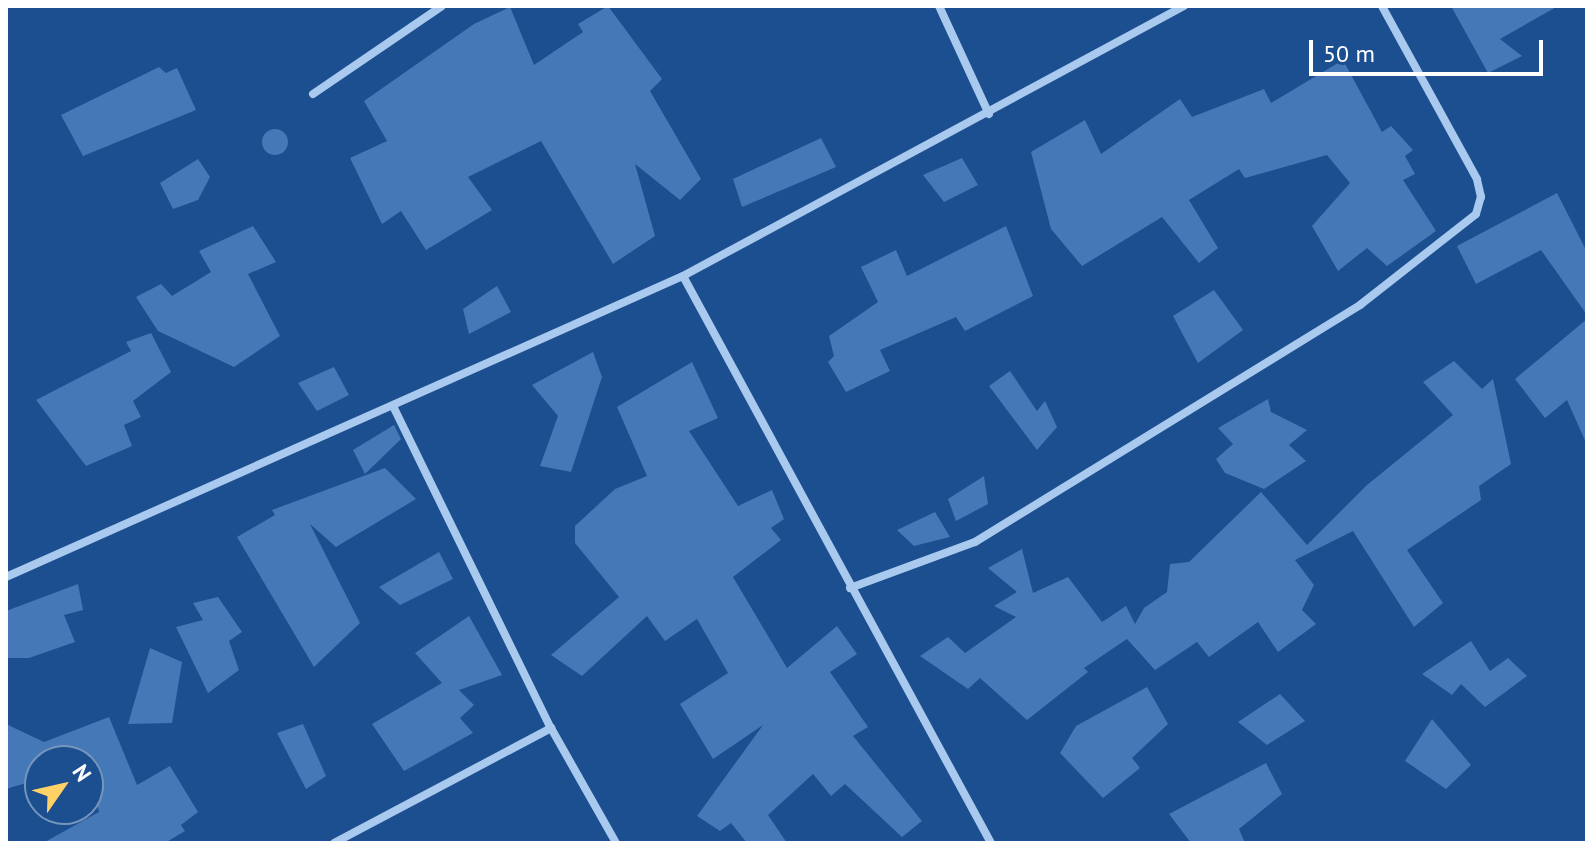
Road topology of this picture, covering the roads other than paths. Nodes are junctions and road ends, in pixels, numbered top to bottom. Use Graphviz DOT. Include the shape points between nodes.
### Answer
graph roads {
  1 [pos="442,6"];
  2 [pos="939,6"];
  3 [pos="1184,6"];
  4 [pos="1382,6"];
  5 [pos="313,94"];
  6 [pos="989,114"];
  7 [pos="683,276"];
  8 [pos="393,406"];
  9 [pos="6,577"];
  10 [pos="850,588"];
  11 [pos="551,728"];
  12 [pos="334,843"];
  13 [pos="616,843"];
  14 [pos="991,843"];
  1 -- 5 [label="street"];
  2 -- 6 [label="street"];
  3 -- 6 [label="street"];
  4 -- 10 [label="street" via="1477,179 1481,197 1476,214 1360,305 975,542"];
  6 -- 7 [label="street"];
  7 -- 8 [label="street"];
  7 -- 10 [label="street"];
  8 -- 9 [label="street"];
  8 -- 11 [label="street"];
  10 -- 14 [label="street"];
  11 -- 12 [label="street"];
  11 -- 13 [label="street"];
}
